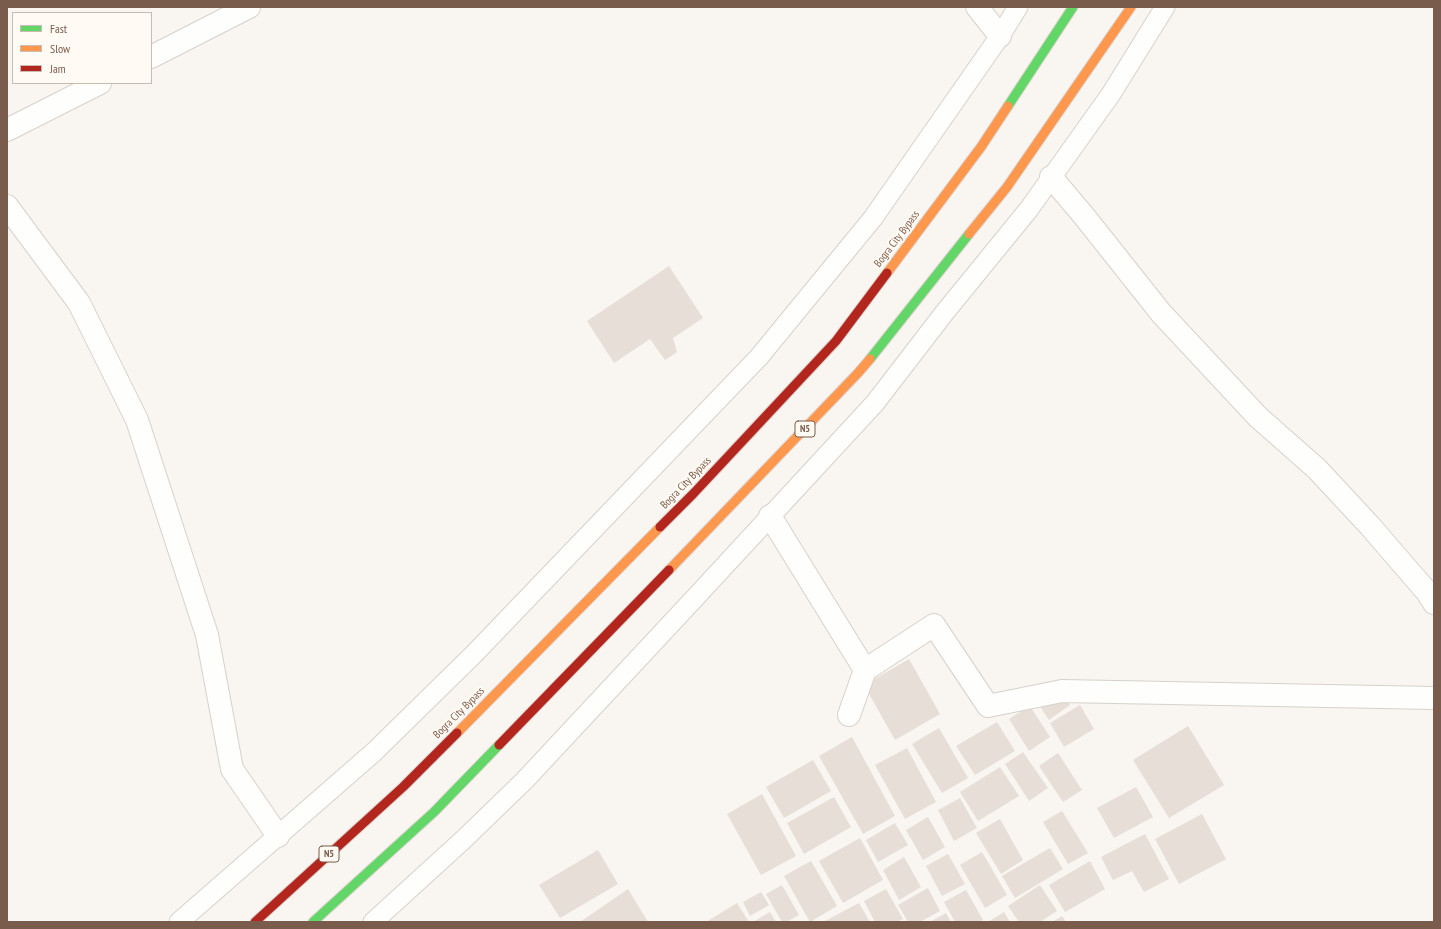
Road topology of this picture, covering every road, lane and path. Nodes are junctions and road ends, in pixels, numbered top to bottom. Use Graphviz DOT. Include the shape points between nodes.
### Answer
graph roads {
  1 [pos="249,7"];
  2 [pos="977,7"];
  3 [pos="1018,7"];
  4 [pos="1074,7"];
  5 [pos="1131,7"];
  6 [pos="1166,7"];
  7 [pos="1000,36"];
  8 [pos="152,56"];
  9 [pos="98,84"];
  10 [pos="7,130"];
  11 [pos="1051,177"];
  12 [pos="7,206"];
  13 [pos="770,516"];
  14 [pos="1434,603"];
  15 [pos="865,670"];
  16 [pos="1434,698"];
  17 [pos="849,715"];
  18 [pos="278,836"];
  19 [pos="179,922"];
  20 [pos="255,922"];
  21 [pos="313,922"];
  22 [pos="373,922"];
  1 -- 8 [label="street"];
  2 -- 7 [label="street"];
  3 -- 7 [label="lane"];
  4 -- 20 [label="highway, Bogra City Bypass / N5" via="981,147 836,341 687,500 403,787"];
  5 -- 21 [label="highway, N5" via="1007,187 858,373 434,812"];
  6 -- 11 [label="lane" via="1110,94"];
  7 -- 18 [label="lane" via="873,218 759,357 474,654 374,752"];
  9 -- 10 [label="street"];
  11 -- 13 [label="lane" via="1029,209 875,403"];
  11 -- 14 [label="street" via="1161,312 1258,416 1317,469 1370,526"];
  12 -- 18 [label="street" via="79,303 137,420 206,635 232,769"];
  13 -- 15 [label="street"];
  13 -- 22 [label="lane" via="524,781"];
  15 -- 16 [label="street" via="934,625 988,706 1062,690"];
  15 -- 17 [label="street"];
  18 -- 19 [label="lane"];
}
